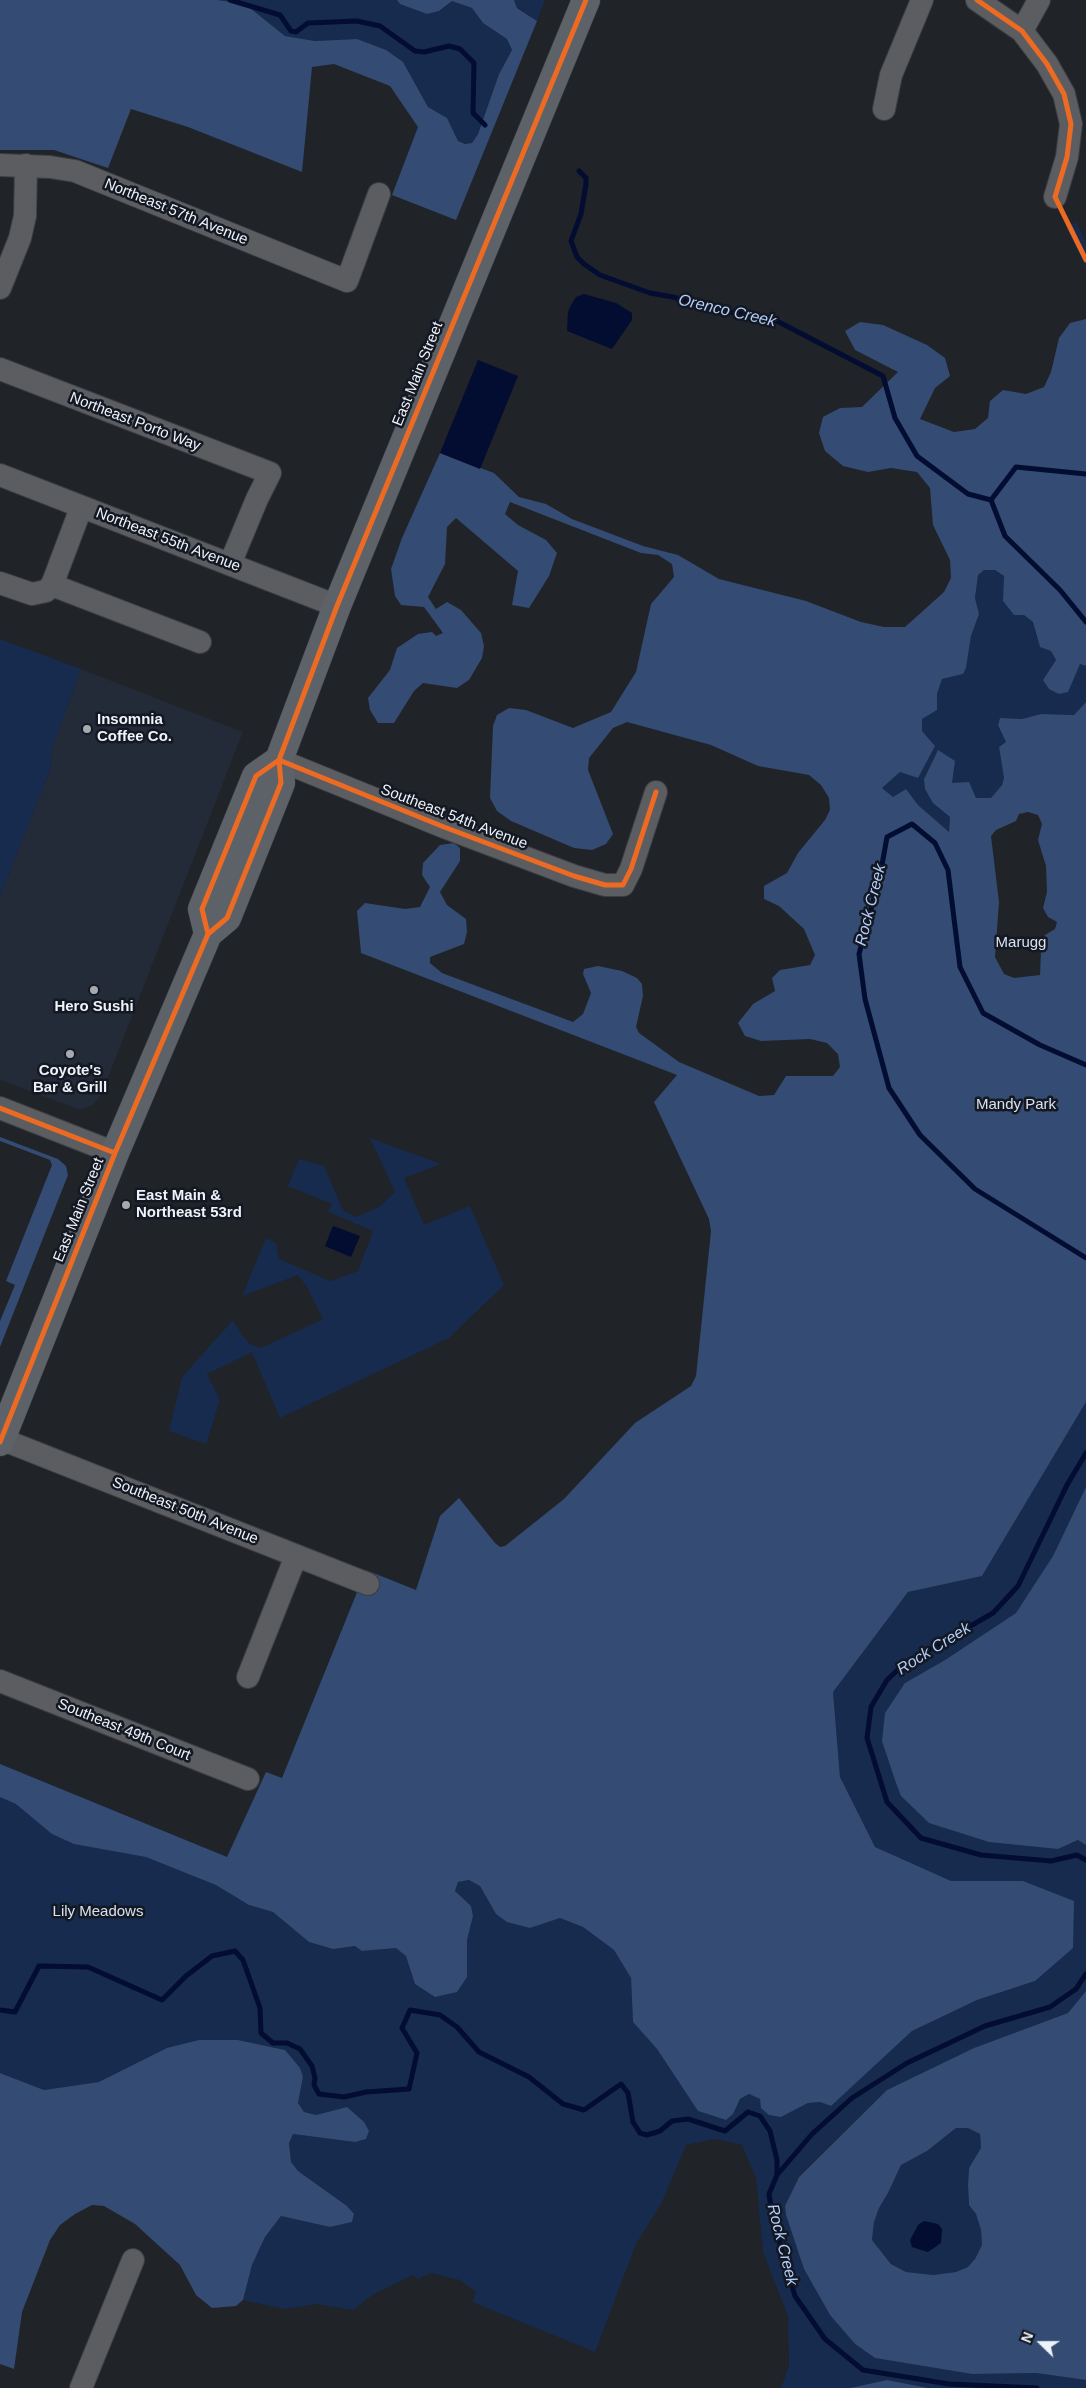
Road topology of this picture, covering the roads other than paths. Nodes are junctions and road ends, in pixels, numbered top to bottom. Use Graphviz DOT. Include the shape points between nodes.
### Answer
graph roads {
  1 [pos="586,0"];
  2 [pos="922,0"];
  3 [pos="977,0"];
  4 [pos="1039,0"];
  5 [pos="1022,31"];
  6 [pos="884,109"];
  7 [pos="0,165"];
  8 [pos="26,165"];
  9 [pos="379,194"];
  10 [pos="1055,197"];
  11 [pos="0,288"];
  12 [pos="0,369"];
  13 [pos="0,475"];
  14 [pos="81,508"];
  15 [pos="230,564"];
  16 [pos="0,583"];
  17 [pos="52,585"];
  18 [pos="337,606"];
  19 [pos="200,642"];
  20 [pos="279,760"];
  21 [pos="656,792"];
  22 [pos="0,1108"];
  23 [pos="114,1153"];
  24 [pos="1,1440"];
  25 [pos="296,1556"];
  26 [pos="368,1584"];
  27 [pos="248,1677"];
  28 [pos="0,1681"];
  29 [pos="248,1779"];
  30 [pos="133,2260"];
  31 [pos="81,2388"];
  1 -- 18 [label="main road, East Main Street"];
  2 -- 6 [label="street" via="892,75"];
  3 -- 5 [label="street"];
  4 -- 5 [label="street"];
  5 -- 10 [label="street" via="1064,94 1071,124 1067,157"];
  7 -- 8 [label="street, Northeast 57th Avenue"];
  8 -- 9 [label="street, Northeast 57th Avenue" via="75,171 347,281"];
  8 -- 11 [label="street" via="25,216"];
  12 -- 15 [label="street, Northeast Porto Way" via="270,473"];
  13 -- 14 [label="street, Northeast 55th Avenue"];
  14 -- 15 [label="street, Northeast 55th Avenue"];
  14 -- 17 [label="street"];
  15 -- 18 [label="street, Northeast 55th Avenue"];
  16 -- 17 [label="street" via="32,594 46,591"];
  17 -- 19 [label="street"];
  18 -- 20 [label="main road, East Main Street"];
  20 -- 21 [label="street, Southeast 54th Avenue" via="444,827 605,886 623,885 632,869"];
  20 -- 23 [label="main road, East Main Street" via="256,776 202,909 208,934"];
  22 -- 23 [label="street"];
  23 -- 24 [label="main road, East Main Street"];
  24 -- 25 [label="street, Southeast 50th Avenue"];
  25 -- 26 [label="street, Southeast 50th Avenue"];
  25 -- 27 [label="street"];
  28 -- 29 [label="street, Southeast 49th Court"];
  30 -- 31 [label="street"];
}
